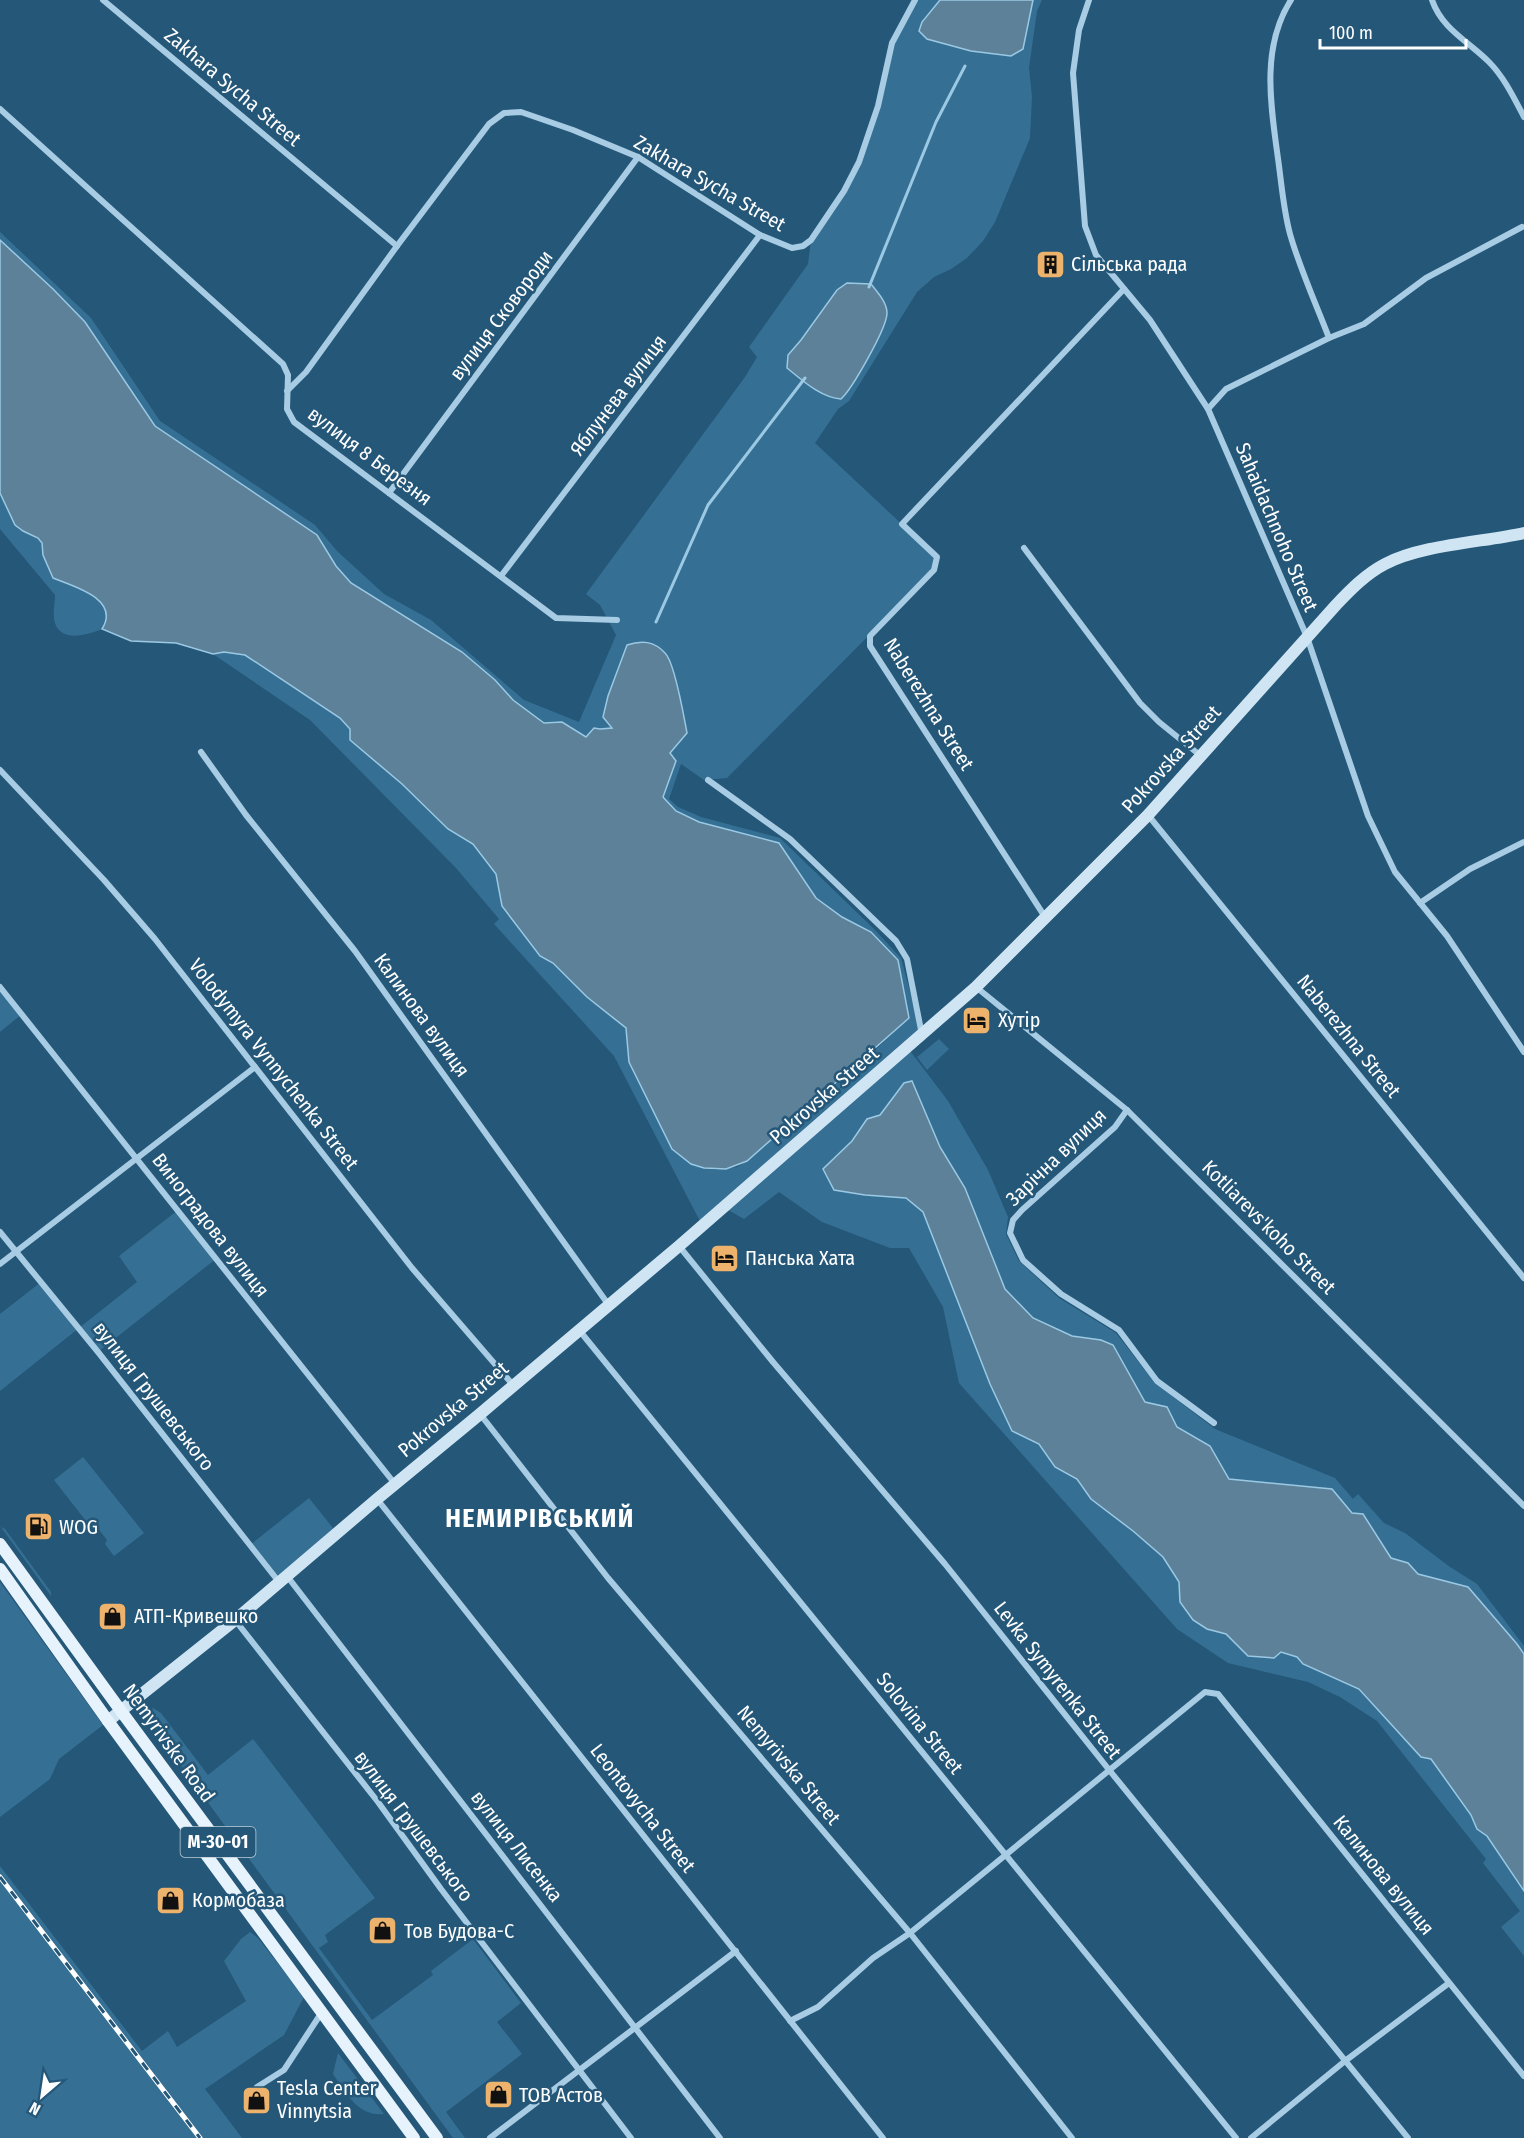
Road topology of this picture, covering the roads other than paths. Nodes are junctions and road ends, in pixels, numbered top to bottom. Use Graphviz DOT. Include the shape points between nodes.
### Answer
graph roads {
  1 [pos="103,0"];
  2 [pos="915,0"];
  3 [pos="1089,0"];
  4 [pos="1291,0"];
  5 [pos="1432,0"];
  6 [pos="0,109"];
  7 [pos="1524,117"];
  8 [pos="638,157"];
  9 [pos="1522,226"];
  10 [pos="760,235"];
  11 [pos="397,246"];
  12 [pos="1124,289"];
  13 [pos="1329,338"];
  14 [pos="288,391"];
  15 [pos="1208,409"];
  16 [pos="389,493"];
  17 [pos="1524,533"];
  18 [pos="1024,548"];
  19 [pos="501,576"];
  20 [pos="617,620"];
  21 [pos="1306,637"];
  22 [pos="201,752"];
  23 [pos="1202,756"];
  24 [pos="0,771"];
  25 [pos="708,780"];
  26 [pos="1148,815"];
  27 [pos="1524,842"];
  28 [pos="1420,903"];
  29 [pos="1046,918"];
  30 [pos="0,987"];
  31 [pos="976,987"];
  32 [pos="922,1036"];
  33 [pos="1524,1052"];
  34 [pos="255,1067"];
  35 [pos="1128,1110"];
  36 [pos="137,1158"];
  37 [pos="0,1232"];
  38 [pos="679,1246"];
  39 [pos="16,1252"];
  40 [pos="0,1264"];
  41 [pos="1524,1278"];
  42 [pos="608,1304"];
  43 [pos="579,1329"];
  44 [pos="513,1385"];
  45 [pos="480,1414"];
  46 [pos="1214,1424"];
  47 [pos="395,1484"];
  48 [pos="377,1498"];
  49 [pos="1524,1506"];
  50 [pos="0,1544"];
  51 [pos="0,1569"];
  52 [pos="283,1579"];
  53 [pos="235,1620"];
  54 [pos="121,1711"];
  55 [pos="108,1721"];
  56 [pos="1110,1772"];
  57 [pos="1005,1853"];
  58 [pos="910,1933"];
  59 [pos="735,1952"];
  60 [pos="1449,1983"];
  61 [pos="322,2012"];
  62 [pos="790,2021"];
  63 [pos="637,2028"];
  64 [pos="1345,2061"];
  65 [pos="580,2071"];
  66 [pos="1524,2076"];
  67 [pos="257,2087"];
  68 [pos="414,2138"];
  69 [pos="437,2138"];
  70 [pos="490,2138"];
  71 [pos="631,2138"];
  72 [pos="720,2138"];
  73 [pos="884,2138"];
  74 [pos="1072,2138"];
  75 [pos="1236,2138"];
  76 [pos="1251,2138"];
  77 [pos="1408,2138"];
  1 -- 11 [label="street, Zakhara Sycha Street"];
  2 -- 10 [label="street, Zakhara Sycha Street" via="892,43 866,144 844,191 803,246 792,248"];
  3 -- 12 [label="street, Sahaidachnoho Street" via="1078,30 1073,73 1085,226 1096,255"];
  4 -- 13 [label="street" via="1275,37 1270,102 1290,233"];
  5 -- 7 [label="street" via="1448,27 1495,68"];
  6 -- 14 [label="street, вулиця 8 Березня" via="283,364"];
  8 -- 10 [label="street, Zakhara Sycha Street"];
  8 -- 11 [label="street, Zakhara Sycha Street" via="521,112 504,113 489,124"];
  8 -- 16 [label="street, вулиця Сковороди"];
  9 -- 13 [label="street" via="1426,278 1364,324"];
  10 -- 19 [label="street, Яблунева вулиця"];
  11 -- 14 [label="street, Zakhara Sycha Street"];
  12 -- 15 [label="street, Sahaidachnoho Street" via="1150,320"];
  12 -- 29 [label="street, Naberezhna Street" via="902,524 938,557 934,570 870,636 870,646"];
  13 -- 15 [label="street" via="1226,389"];
  14 -- 16 [label="street, вулиця 8 Березня" via="287,409 294,422"];
  15 -- 21 [label="street, Sahaidachnoho Street"];
  16 -- 19 [label="street, вулиця 8 Березня"];
  17 -- 21 [label="street, Pokrovska Street" via="1420,551 1389,562 1360,580"];
  18 -- 23 [label="street" via="1140,703"];
  19 -- 20 [label="street, вулиця 8 Березня" via="556,618"];
  21 -- 23 [label="street, Pokrovska Street"];
  21 -- 28 [label="street, Sahaidachnoho Street" via="1368,816 1395,872"];
  22 -- 42 [label="street, Калинова вулиця" via="355,951"];
  23 -- 26 [label="street, Pokrovska Street"];
  24 -- 34 [label="street, Volodymyra Vynnychenka Street" via="155,939"];
  25 -- 32 [label="street" via="790,839 896,941 907,958"];
  26 -- 29 [label="street, Pokrovska Street"];
  26 -- 41 [label="street, Naberezhna Street"];
  27 -- 28 [label="street" via="1470,869"];
  28 -- 33 [label="street, Sahaidachnoho Street" via="1447,936"];
  29 -- 31 [label="street, Pokrovska Street"];
  30 -- 36 [label="street, Виноградова вулиця"];
  31 -- 32 [label="street, Pokrovska Street"];
  31 -- 35 [label="street, Kotliarevs'koho Street"];
  32 -- 38 [label="street, Pokrovska Street"];
  34 -- 36 [label="street"];
  34 -- 44 [label="street, Volodymyra Vynnychenka Street" via="412,1268"];
  35 -- 46 [label="street, Зарічна вулиця" via="1115,1127 1022,1210 1013,1220 1010,1233 1023,1260 1061,1294 1119,1330 1157,1382"];
  35 -- 49 [label="street, Kotliarevs'koho Street"];
  36 -- 39 [label="street"];
  36 -- 47 [label="street, Виноградова вулиця"];
  37 -- 39 [label="street, вулиця Грушевського"];
  38 -- 42 [label="street, Pokrovska Street"];
  38 -- 56 [label="street, Levka Symyrenka Street" via="772,1362 945,1564"];
  39 -- 40 [label="street"];
  39 -- 52 [label="street, вулиця Грушевського"];
  42 -- 43 [label="street, Pokrovska Street"];
  43 -- 44 [label="street, Pokrovska Street"];
  43 -- 57 [label="street, Solovina Street"];
  44 -- 45 [label="street, Pokrovska Street"];
  45 -- 47 [label="street, Pokrovska Street"];
  45 -- 58 [label="street, Nemyrivska Street" via="608,1578"];
  47 -- 48 [label="street, Pokrovska Street"];
  48 -- 52 [label="street, Pokrovska Street"];
  48 -- 59 [label="street, Leontovycha Street"];
  50 -- 54 [label="main road, Nemyrivske Road / М-30-01"];
  51 -- 55 [label="main road, Nemyrivske Road / М-30-01"];
  52 -- 53 [label="street, Pokrovska Street"];
  52 -- 63 [label="street, вулиця Лисенка"];
  53 -- 54 [label="street, Pokrovska Street"];
  53 -- 65 [label="street, вулиця Грушевського"];
  54 -- 55 [label="street, Pokrovska Street"];
  54 -- 69 [label="main road, Nemyrivske Road / М-30-01"];
  55 -- 61 [label="main road, Nemyrivske Road / М-30-01"];
  56 -- 57 [label="street"];
  56 -- 60 [label="street, Калинова вулиця" via="1205,1692 1218,1694"];
  56 -- 64 [label="street, Levka Symyrenka Street"];
  57 -- 58 [label="street"];
  57 -- 75 [label="street, Solovina Street"];
  58 -- 62 [label="street" via="873,1958 818,2007"];
  58 -- 74 [label="street, Nemyrivska Street"];
  59 -- 62 [label="street, Leontovycha Street"];
  59 -- 63 [label="street"];
  60 -- 64 [label="street"];
  60 -- 66 [label="street, Калинова вулиця"];
  61 -- 67 [label="street" via="284,2070"];
  61 -- 68 [label="main road, Nemyrivske Road / М-30-01"];
  62 -- 73 [label="street, Leontovycha Street"];
  63 -- 65 [label="street"];
  63 -- 72 [label="street, вулиця Лисенка"];
  64 -- 76 [label="street"];
  64 -- 77 [label="street, Levka Symyrenka Street"];
  65 -- 70 [label="street"];
  65 -- 71 [label="street, вулиця Грушевського"];
}
